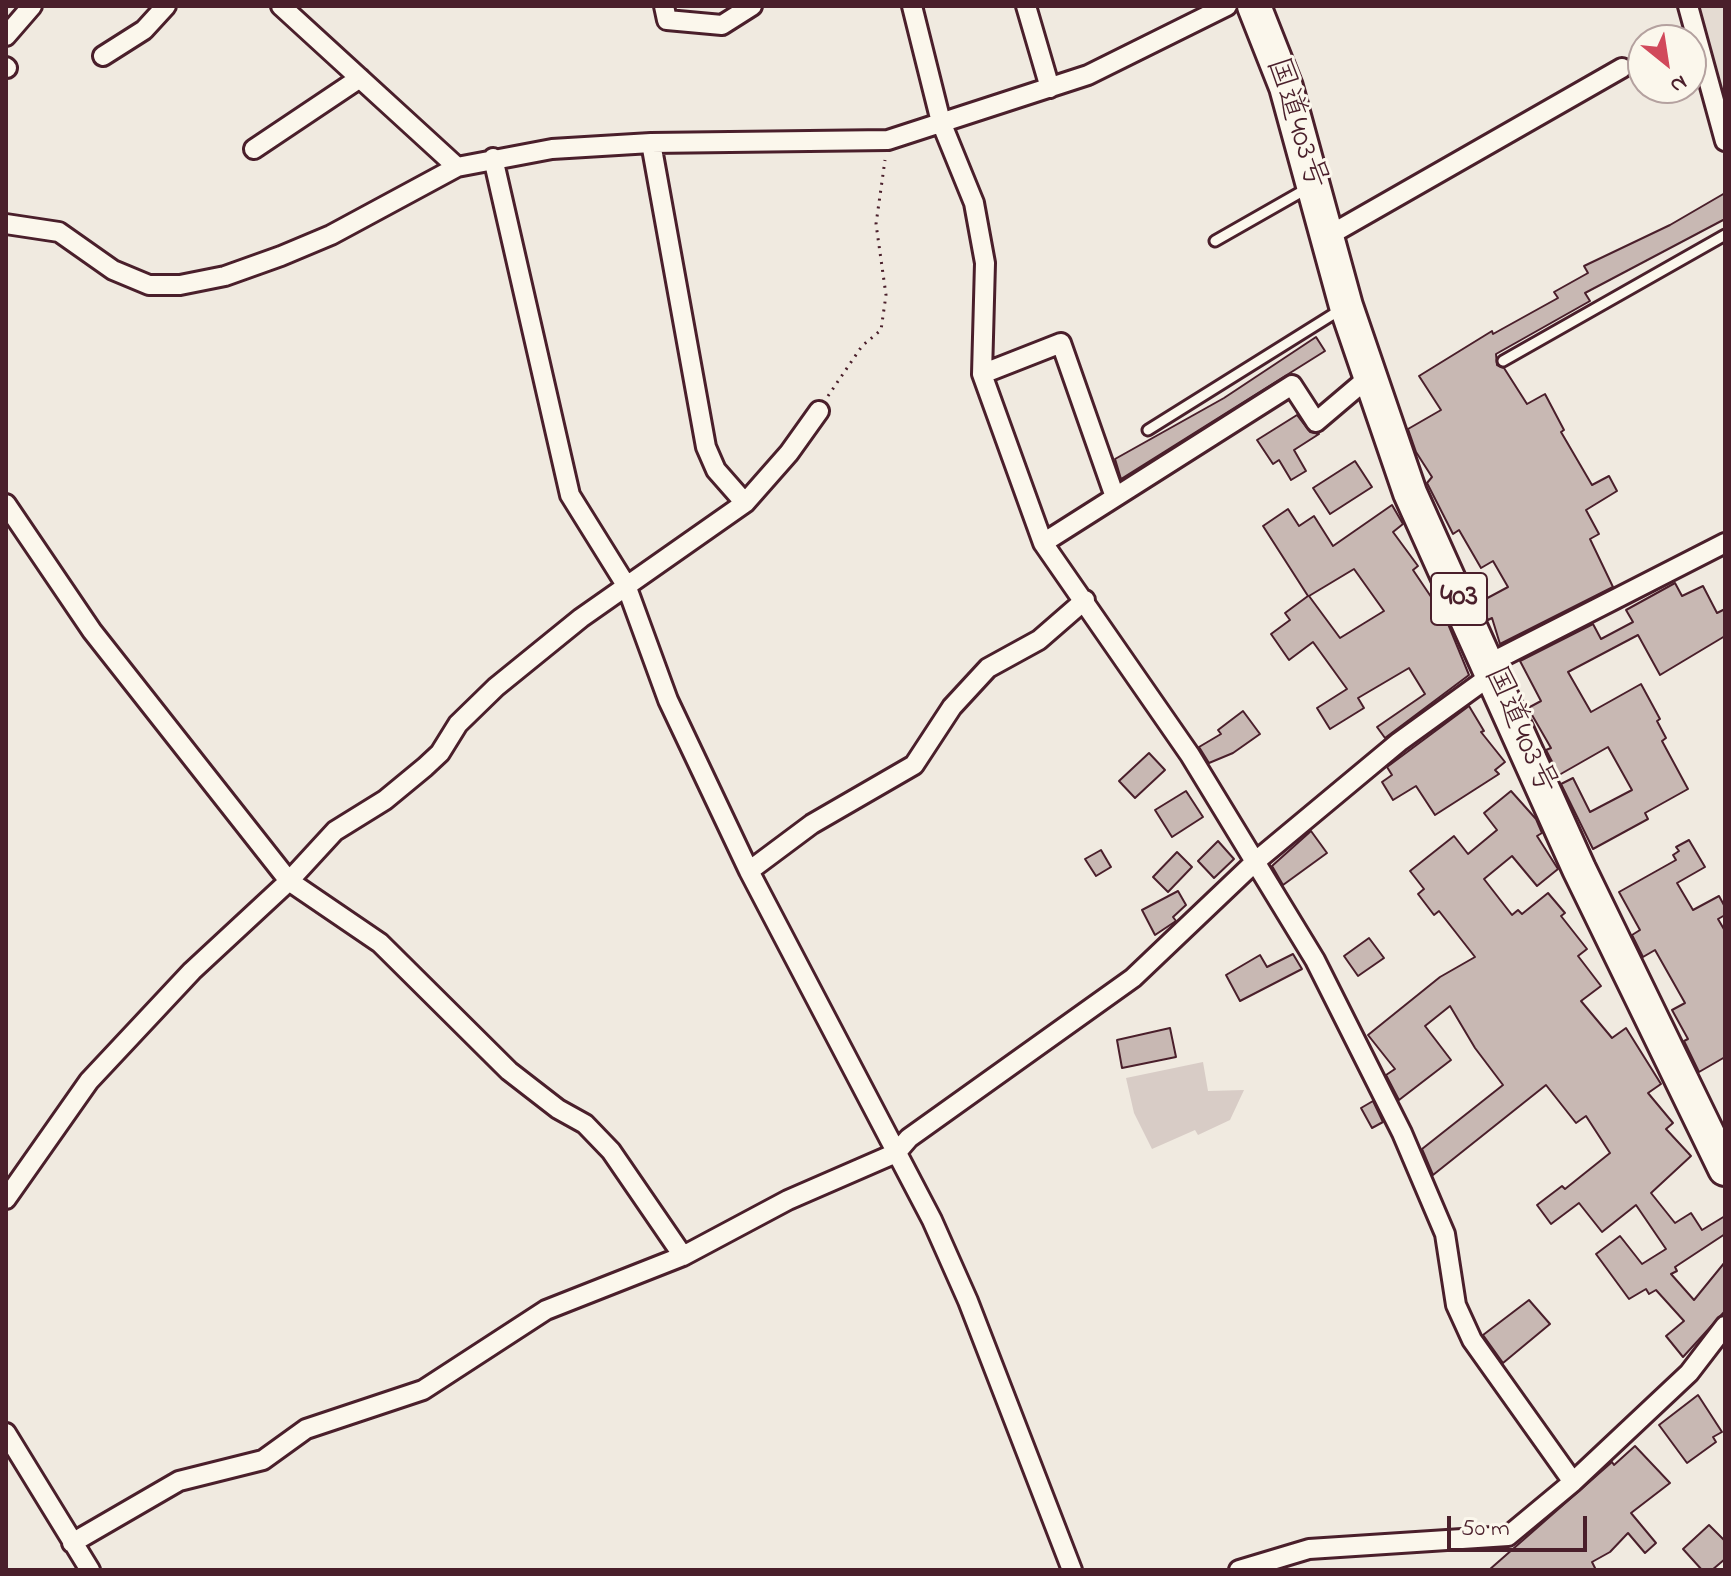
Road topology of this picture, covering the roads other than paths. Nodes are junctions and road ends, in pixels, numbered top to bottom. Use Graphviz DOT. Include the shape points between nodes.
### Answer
graph roads {
  1 [pos="32,6"];
  2 [pos="166,6"];
  3 [pos="281,6"];
  4 [pos="664,6"];
  5 [pos="752,6"];
  6 [pos="912,6"];
  7 [pos="1026,6"];
  8 [pos="1227,6"];
  9 [pos="1254,6"];
  10 [pos="1688,6"];
  11 [pos="6,36"];
  12 [pos="103,56"];
  13 [pos="1622,68"];
  14 [pos="360,78"];
  15 [pos="1050,88"];
  16 [pos="941,122"];
  17 [pos="1725,141"];
  18 [pos="651,143"];
  19 [pos="254,149"];
  20 [pos="493,158"];
  21 [pos="457,167"];
  22 [pos="1314,184"];
  23 [pos="6,224"];
  24 [pos="1725,235"];
  25 [pos="1328,236"];
  26 [pos="1215,241"];
  27 [pos="1346,306"];
  28 [pos="1503,361"];
  29 [pos="982,374"];
  30 [pos="1369,377"];
  31 [pos="819,411"];
  32 [pos="1148,430"];
  33 [pos="1115,497"];
  34 [pos="745,503"];
  35 [pos="6,504"];
  36 [pos="1043,543"];
  37 [pos="1725,543"];
  38 [pos="626,585"];
  39 [pos="1085,600"];
  40 [pos="1490,669"];
  41 [pos="1256,861"];
  42 [pos="749,871"];
  43 [pos="289,881"];
  44 [pos="896,1153"];
  45 [pos="1725,1169"];
  46 [pos="6,1199"];
  47 [pos="683,1256"];
  48 [pos="1725,1326"];
  49 [pos="6,1433"];
  50 [pos="1573,1482"];
  51 [pos="72,1543"];
  52 [pos="90,1570"];
  53 [pos="1072,1570"];
  54 [pos="1239,1570"];
  1 -- 11 [label="street"];
  2 -- 12 [label="street" via="144,30"];
  3 -- 14 [label="street"];
  4 -- 5 [label="street" via="667,20 722,25"];
  6 -- 16 [label="street"];
  7 -- 15 [label="street"];
  8 -- 15 [label="street" via="1088,75"];
  9 -- 22 [label="highway, 国道403号 / 403" via="1286,87"];
  10 -- 17 [label="street"];
  13 -- 25 [label="street"];
  14 -- 19 [label="street"];
  14 -- 21 [label="street"];
  15 -- 16 [label="street"];
  16 -- 18 [label="street" via="888,140"];
  16 -- 29 [label="street" via="974,203 985,263"];
  18 -- 20 [label="street"];
  18 -- 34 [label="street" via="706,447 716,470"];
  20 -- 21 [label="street"];
  20 -- 38 [label="street" via="570,495"];
  21 -- 23 [label="street" via="294,251 225,276 180,285 149,285 113,270 59,232"];
  22 -- 25 [label="highway, 国道403号 / 403"];
  22 -- 26 [label="lane"];
  24 -- 28 [label="lane"];
  25 -- 27 [label="highway, 国道403号 / 403"];
  27 -- 30 [label="highway, 国道403号 / 403"];
  27 -- 32 [label="lane"];
  29 -- 33 [label="street" via="1061,343"];
  29 -- 36 [label="street"];
  30 -- 33 [label="street" via="1316,422 1292,385"];
  30 -- 40 [label="highway, 国道403号 / 403" via="1410,493"];
  31 -- 34 [label="street"];
  33 -- 36 [label="street"];
  34 -- 38 [label="street"];
  35 -- 43 [label="street" via="92,631"];
  36 -- 39 [label="street"];
  37 -- 40 [label="street"];
  38 -- 42 [label="street" via="668,700"];
  38 -- 43 [label="street" via="496,687 458,724 440,753 385,800 335,831"];
  39 -- 41 [label="street"];
  39 -- 42 [label="street" via="1039,640 988,668 952,707 914,765 812,824"];
  40 -- 41 [label="street"];
  40 -- 45 [label="highway, 国道403号 / 403" via="1579,869"];
  41 -- 44 [label="street" via="1133,978 909,1138"];
  41 -- 50 [label="street" via="1315,960 1402,1133 1445,1234 1456,1305 1472,1340"];
  42 -- 44 [label="street"];
  43 -- 46 [label="street" via="192,971 89,1081"];
  43 -- 47 [label="street" via="380,943 509,1071 585,1124 611,1151"];
  44 -- 47 [label="street" via="788,1200"];
  44 -- 53 [label="street" via="968,1301"];
  47 -- 51 [label="street" via="546,1310 423,1390 306,1429 263,1460 179,1481"];
  48 -- 50 [label="street" via="1689,1373"];
  49 -- 51 [label="street"];
  50 -- 54 [label="street" via="1508,1536 1309,1549"];
  51 -- 52 [label="street"];
}
